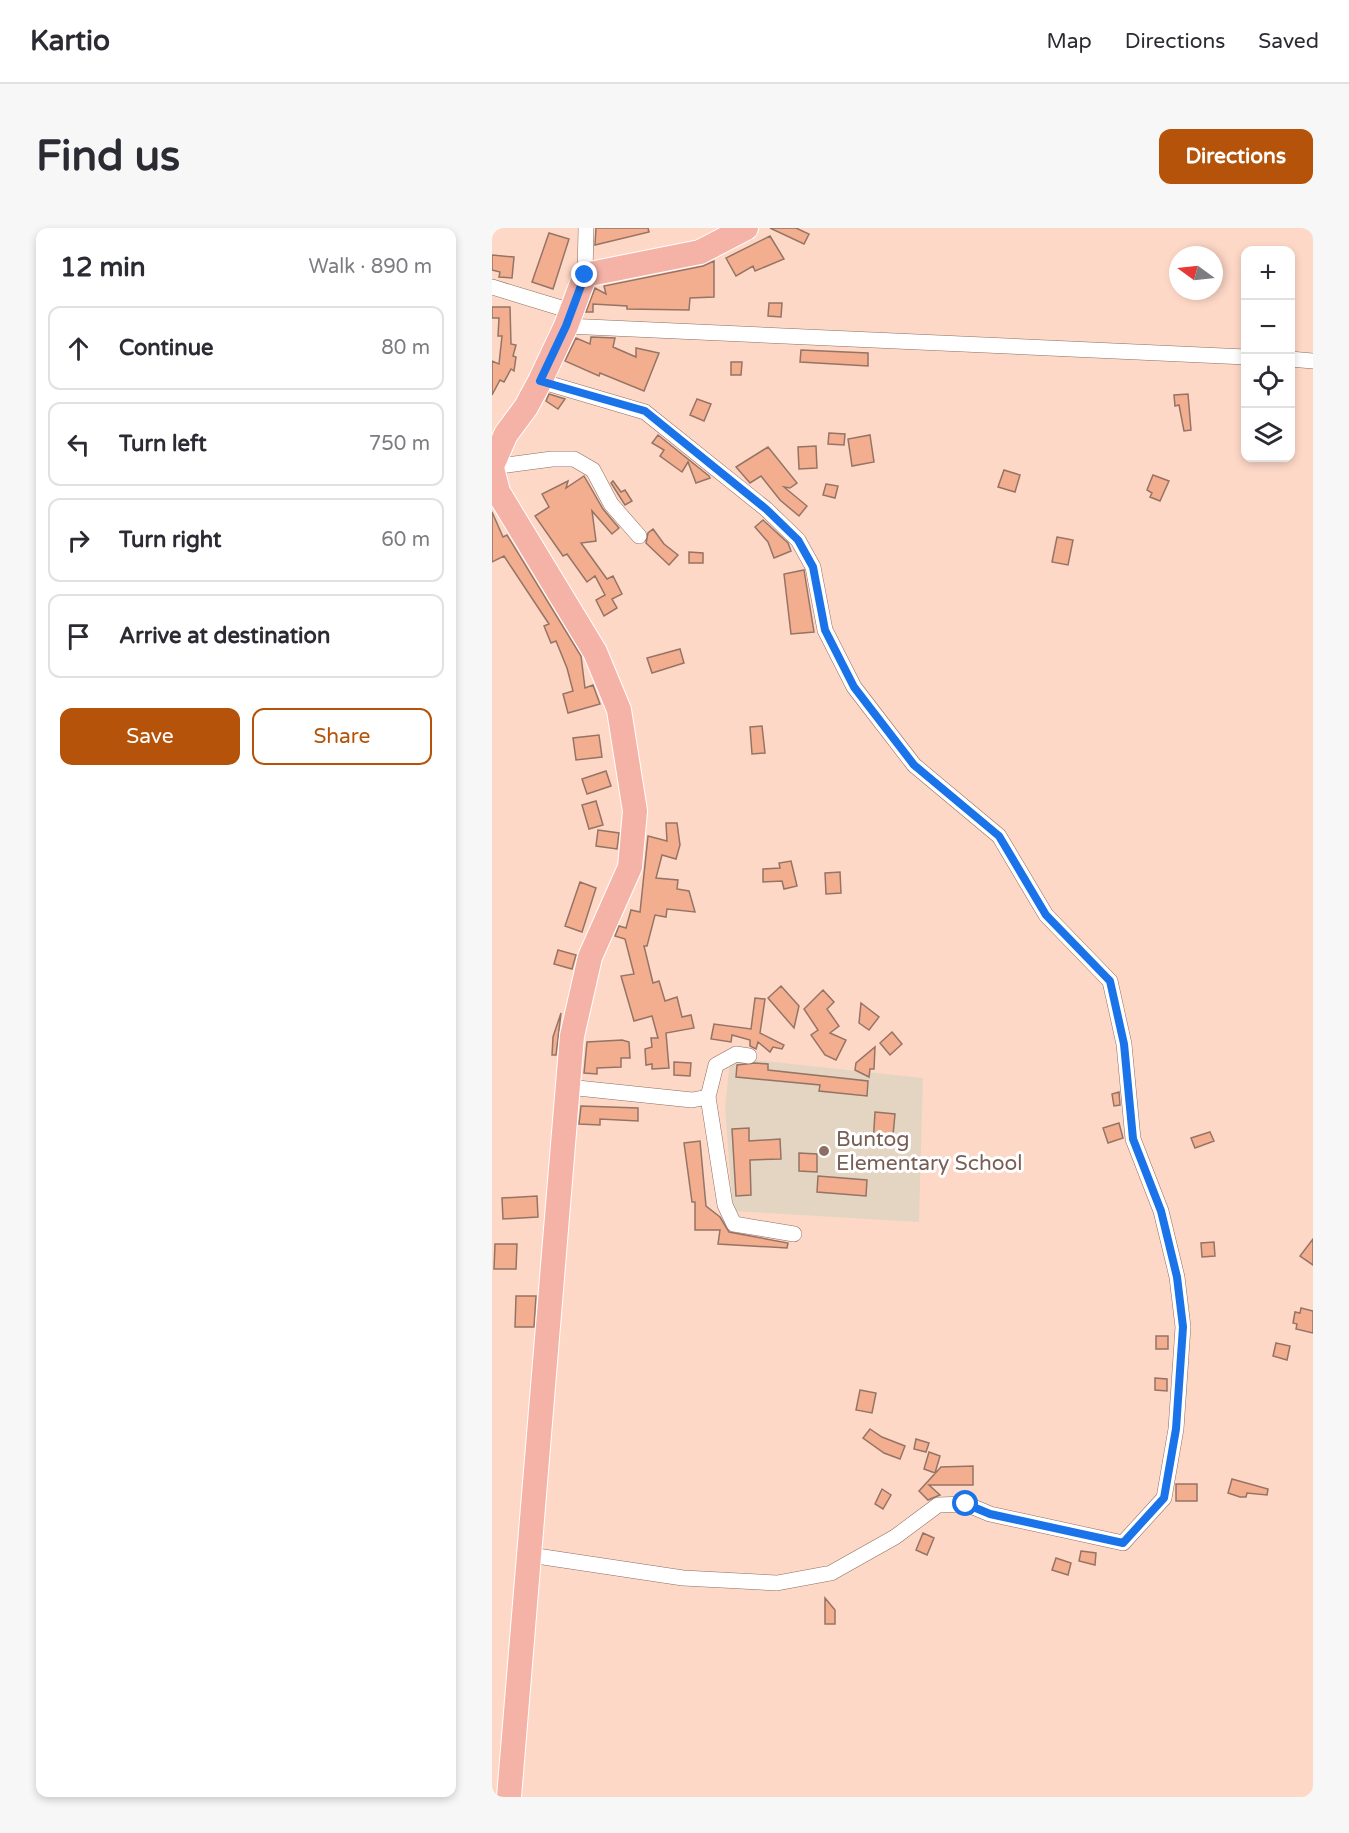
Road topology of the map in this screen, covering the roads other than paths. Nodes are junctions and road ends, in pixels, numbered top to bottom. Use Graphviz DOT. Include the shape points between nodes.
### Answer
graph roads {
  1 [pos="586,228"];
  2 [pos="746,228"];
  3 [pos="585,275"];
  4 [pos="492,287"];
  5 [pos="568,318"];
  6 [pos="1241,357"];
  7 [pos="1295,359"];
  8 [pos="1313,361"];
  9 [pos="540,381"];
  10 [pos="492,467"];
  11 [pos="639,536"];
  12 [pos="749,1056"];
  13 [pos="568,1087"];
  14 [pos="708,1097"];
  15 [pos="794,1234"];
  16 [pos="530,1555"];
  17 [pos="509,1797"];
  1 -- 3 [label="street"];
  2 -- 3 [label="main road" via="699,252"];
  3 -- 5 [label="main road"];
  4 -- 5 [label="street"];
  5 -- 6 [label="street"];
  5 -- 9 [label="main road"];
  7 -- 8 [label="street"];
  9 -- 10 [label="main road" via="506,434"];
  9 -- 16 [label="street" via="645,411 766,509 798,540 813,567 825,630 854,687 914,765 999,836 1046,915 1110,981 1124,1044 1133,1139 1161,1211 1177,1277 1183,1327 1176,1429 1164,1498 1123,1543 990,1514 966,1504 938,1505 895,1537 831,1573 777,1583 683,1578"];
  10 -- 11 [label="street" via="574,459 593,470 611,504"];
  10 -- 13 [label="main road" via="498,492 595,652 619,710 635,811 630,867 590,957 572,1036"];
  12 -- 14 [label="street" via="736,1054 716,1065"];
  13 -- 14 [label="street" via="692,1100"];
  13 -- 16 [label="main road"];
  14 -- 15 [label="street" via="725,1205 734,1224"];
  16 -- 17 [label="main road"];
}
